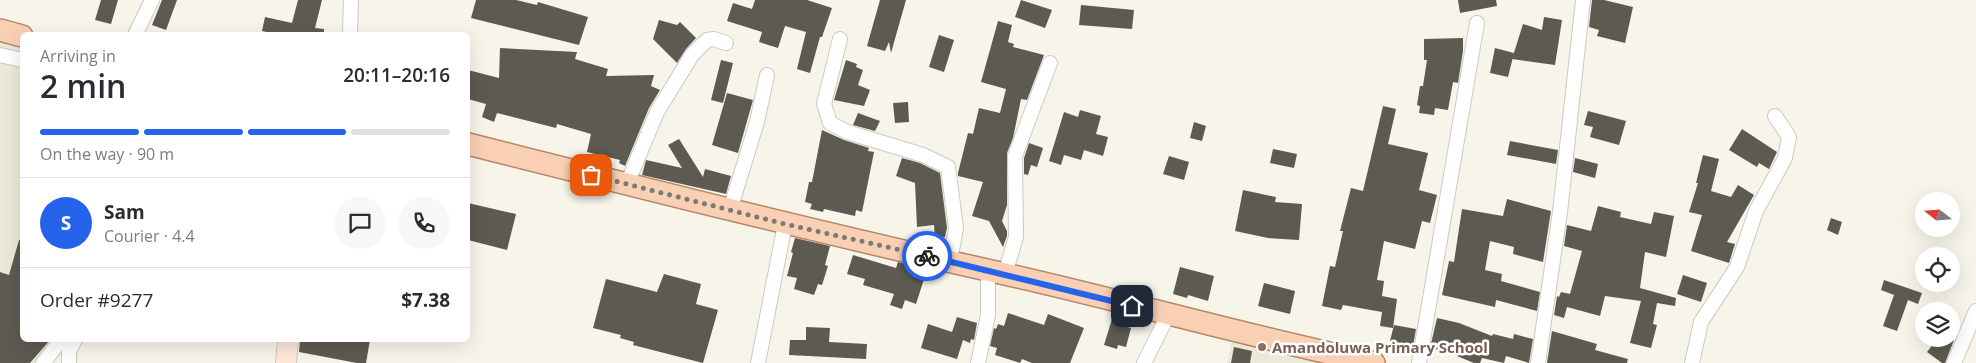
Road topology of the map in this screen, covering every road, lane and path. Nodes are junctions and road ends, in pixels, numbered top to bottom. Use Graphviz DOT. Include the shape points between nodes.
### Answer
graph roads {
  1 [pos="152,0"];
  2 [pos="351,0"];
  3 [pos="1583,0"];
  4 [pos="1476,24"];
  5 [pos="0,30"];
  6 [pos="136,32"];
  7 [pos="350,32"];
  8 [pos="20,35"];
  9 [pos="840,39"];
  10 [pos="726,43"];
  11 [pos="0,55"];
  12 [pos="20,60"];
  13 [pos="1050,63"];
  14 [pos="767,75"];
  15 [pos="1776,116"];
  16 [pos="470,145"];
  17 [pos="627,184"];
  18 [pos="730,210"];
  19 [pos="785,224"];
  20 [pos="950,261"];
  21 [pos="996,272"];
  22 [pos="1976,311"];
  23 [pos="1168,315"];
  24 [pos="60,342"];
  25 [pos="74,342"];
  26 [pos="288,342"];
  27 [pos="43,363"];
  28 [pos="69,363"];
  29 [pos="286,363"];
  30 [pos="758,363"];
  31 [pos="978,363"];
  32 [pos="1144,363"];
  33 [pos="1374,363"];
  34 [pos="1419,363"];
  35 [pos="1538,363"];
  36 [pos="1692,363"];
  37 [pos="1954,363"];
  1 -- 6 [label="street"];
  2 -- 7 [label="street"];
  3 -- 35 [label="street" via="1560,212"];
  4 -- 34 [label="street"];
  5 -- 8 [label="main road"];
  9 -- 20 [label="street" via="824,104 830,123 847,132 923,155 948,167 956,228"];
  10 -- 17 [label="street" via="707,40 692,55 657,112"];
  11 -- 12 [label="street"];
  13 -- 21 [label="street" via="1015,156 1016,236"];
  14 -- 18 [label="street" via="757,122"];
  15 -- 36 [label="street" via="1789,137 1785,158 1756,211 1737,267 1701,322"];
  16 -- 17 [label="main road"];
  17 -- 18 [label="main road"];
  18 -- 19 [label="main road"];
  19 -- 20 [label="main road"];
  19 -- 30 [label="street"];
  20 -- 21 [label="main road"];
  21 -- 23 [label="main road"];
  21 -- 31 [label="street"];
  22 -- 37 [label="street"];
  23 -- 32 [label="street"];
  23 -- 33 [label="main road"];
  24 -- 27 [label="street"];
  25 -- 28 [label="street" via="69,351"];
  26 -- 29 [label="street"];
}
